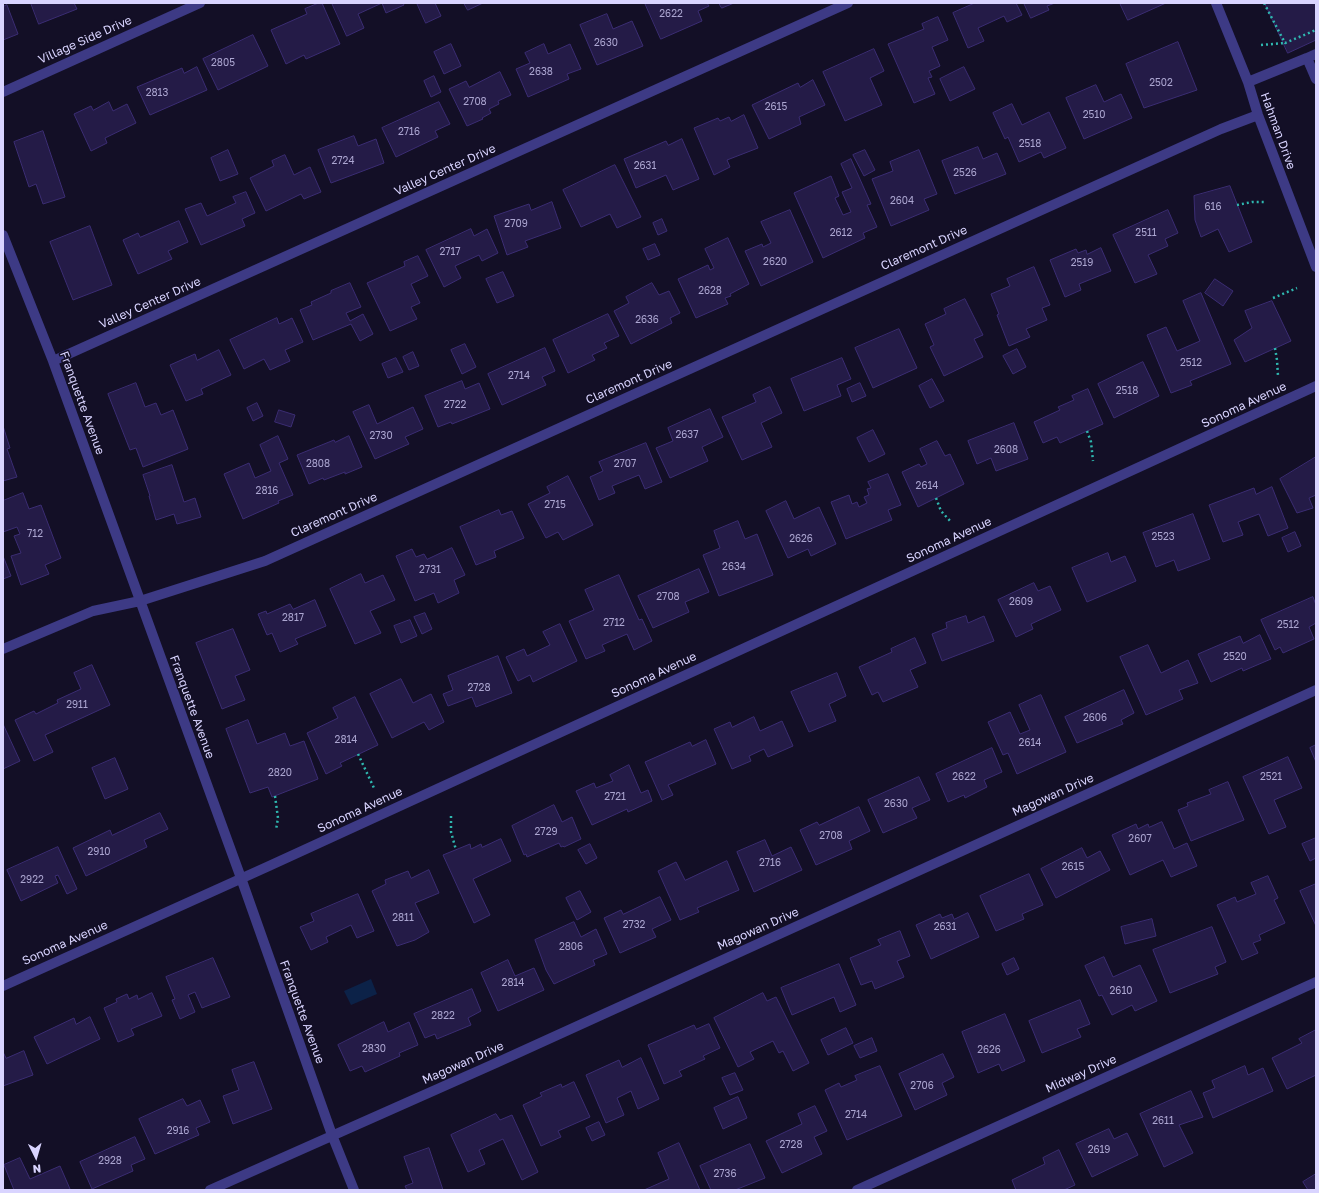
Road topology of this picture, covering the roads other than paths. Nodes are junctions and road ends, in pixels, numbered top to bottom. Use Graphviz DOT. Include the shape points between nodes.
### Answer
graph roads {
  1 [pos="200,3"];
  2 [pos="848,3"];
  3 [pos="1216,3"];
  4 [pos="1311,56"];
  5 [pos="1316,79"];
  6 [pos="1248,82"];
  7 [pos="3,92"];
  8 [pos="1258,115"];
  9 [pos="3,235"];
  10 [pos="1316,267"];
  11 [pos="53,361"];
  12 [pos="1316,386"];
  13 [pos="140,601"];
  14 [pos="3,649"];
  15 [pos="1316,690"];
  16 [pos="241,878"];
  17 [pos="1316,982"];
  18 [pos="3,986"];
  19 [pos="332,1135"];
  20 [pos="210,1190"];
  21 [pos="354,1190"];
  22 [pos="857,1190"];
  1 -- 7 [label="street, Village Side Drive"];
  2 -- 11 [label="street, Valley Center Drive"];
  3 -- 6 [label="street, Hahman Drive"];
  4 -- 5 [label="street"];
  4 -- 6 [label="street"];
  6 -- 8 [label="street, Hahman Drive"];
  8 -- 10 [label="street, Hahman Drive"];
  8 -- 13 [label="street, Claremont Drive" via="1214,132 265,561"];
  9 -- 11 [label="street, Franquette Avenue"];
  11 -- 13 [label="street, Franquette Avenue"];
  12 -- 16 [label="street, Sonoma Avenue"];
  13 -- 14 [label="street, Claremont Drive" via="93,611"];
  13 -- 16 [label="street, Franquette Avenue"];
  15 -- 19 [label="street, Magowan Drive"];
  16 -- 18 [label="street, Sonoma Avenue"];
  16 -- 19 [label="street, Franquette Avenue"];
  17 -- 22 [label="street, Midway Drive"];
  19 -- 20 [label="street, Magowan Drive"];
  19 -- 21 [label="street, Franquette Avenue"];
}
